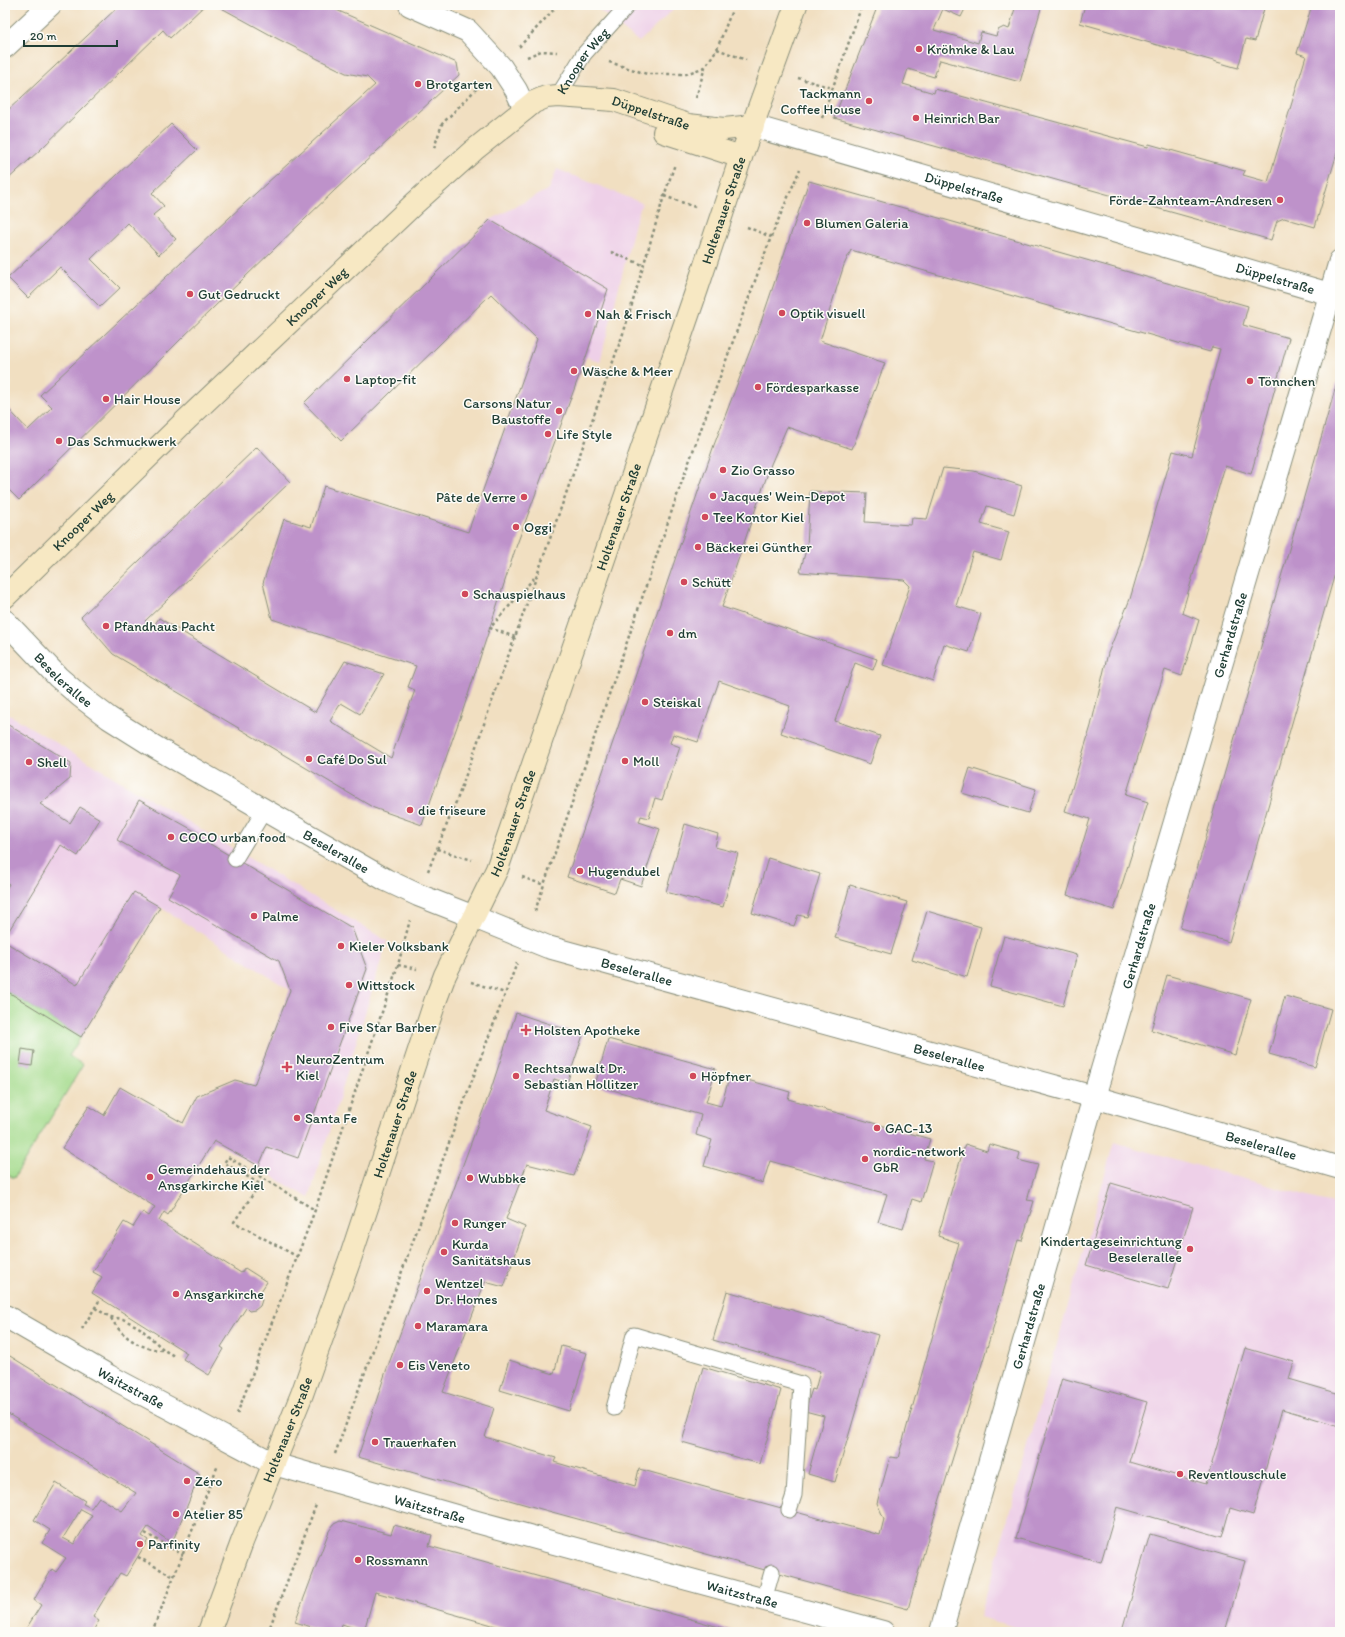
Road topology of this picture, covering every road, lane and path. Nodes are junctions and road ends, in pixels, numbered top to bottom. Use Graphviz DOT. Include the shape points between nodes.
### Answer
graph roads {
  1 [pos="50,5"];
  2 [pos="410,5"];
  3 [pos="558,5"];
  4 [pos="628,5"];
  5 [pos="734,5"];
  6 [pos="796,5"];
  7 [pos="862,5"];
  8 [pos="5,47"];
  9 [pos="705,66"];
  10 [pos="501,67"];
  11 [pos="558,96"];
  12 [pos="585,99"];
  13 [pos="525,109"];
  14 [pos="819,125"];
  15 [pos="753,126"];
  16 [pos="741,157"];
  17 [pos="800,168"];
  18 [pos="664,196"];
  19 [pos="611,252"];
  20 [pos="1340,260"];
  21 [pos="643,265"];
  22 [pos="1335,295"];
  23 [pos="537,575"];
  24 [pos="5,597"];
  25 [pos="5,621"];
  26 [pos="515,637"];
  27 [pos="265,809"];
  28 [pos="437,848"];
  29 [pos="235,859"];
  30 [pos="544,885"];
  31 [pos="474,917"];
  32 [pos="398,965"];
  33 [pos="514,972"];
  34 [pos="1094,1097"];
  35 [pos="1340,1168"];
  36 [pos="315,1210"];
  37 [pos="298,1257"];
  38 [pos="99,1300"];
  39 [pos="94,1308"];
  40 [pos="5,1316"];
  41 [pos="110,1317"];
  42 [pos="87,1321"];
  43 [pos="164,1350"];
  44 [pos="174,1356"];
  45 [pos="614,1408"];
  46 [pos="227,1439"];
  47 [pos="274,1464"];
  48 [pos="326,1479"];
  49 [pos="789,1510"];
  50 [pos="144,1533"];
  51 [pos="183,1555"];
  52 [pos="138,1557"];
  53 [pos="772,1572"];
  54 [pos="174,1577"];
  55 [pos="764,1600"];
  56 [pos="152,1632"];
  57 [pos="209,1632"];
  58 [pos="268,1632"];
  59 [pos="882,1632"];
  60 [pos="941,1632"];
  1 -- 8 [label="street"];
  2 -- 10 [label="street" via="468,30"];
  3 -- 10 [label="path"];
  4 -- 11 [label="lane, Knooper Weg" via="584,54"];
  5 -- 9 [label="path" via="717,49"];
  6 -- 15 [label="main road, Holtenauer Straße"];
  7 -- 14 [label="path"];
  10 -- 13 [label="street"];
  11 -- 12 [label="main road, Düppelstraße"];
  11 -- 13 [label="main road, Knooper Weg" via="546,97"];
  12 -- 15 [label="main road, Düppelstraße" via="614,100 688,125 724,129"];
  12 -- 16 [label="main road, Düppelstraße" via="610,112 661,131"];
  13 -- 24 [label="main road, Knooper Weg" via="415,203 183,423"];
  15 -- 16 [label="main road, Holtenauer Straße"];
  15 -- 22 [label="street, Düppelstraße"];
  16 -- 31 [label="main road, Holtenauer Straße" via="497,869"];
  17 -- 30 [label="path" via="681,484"];
  18 -- 21 [label="path"];
  19 -- 21 [label="path"];
  20 -- 22 [label="street, Gerhardstraße"];
  21 -- 23 [label="path" via="625,328"];
  22 -- 34 [label="street, Gerhardstraße"];
  23 -- 26 [label="path"];
  23 -- 26 [label="path" via="490,628"];
  25 -- 27 [label="street, Beselerallee" via="58,676 109,718"];
  26 -- 28 [label="path" via="458,797"];
  27 -- 29 [label="lane"];
  27 -- 31 [label="street, Beselerallee" via="386,880"];
  31 -- 34 [label="street, Beselerallee" via="548,947"];
  31 -- 47 [label="main road, Holtenauer Straße" via="436,999 350,1259"];
  32 -- 36 [label="path"];
  33 -- 48 [label="path"];
  34 -- 35 [label="street, Beselerallee"];
  34 -- 60 [label="street, Gerhardstraße"];
  36 -- 37 [label="path"];
  36 -- 37 [label="path" via="228,1157 224,1163 260,1184 234,1222"];
  37 -- 46 [label="path"];
  38 -- 39 [label="path"];
  39 -- 41 [label="path"];
  39 -- 42 [label="path"];
  40 -- 46 [label="street, Waitzstraße" via="109,1376"];
  41 -- 43 [label="path" via="123,1319 140,1328"];
  41 -- 43 [label="path" via="116,1327 136,1343 153,1350"];
  43 -- 44 [label="path"];
  45 -- 49 [label="lane" via="634,1335 801,1384 794,1495"];
  46 -- 47 [label="street, Waitzstraße"];
  46 -- 51 [label="path"];
  47 -- 48 [label="street, Waitzstraße"];
  47 -- 57 [label="main road, Holtenauer Straße"];
  48 -- 55 [label="street, Waitzstraße"];
  48 -- 58 [label="path"];
  50 -- 51 [label="path"];
  51 -- 54 [label="path"];
  52 -- 54 [label="path"];
  53 -- 55 [label="lane"];
  54 -- 56 [label="path"];
  55 -- 59 [label="street, Waitzstraße"];
}
